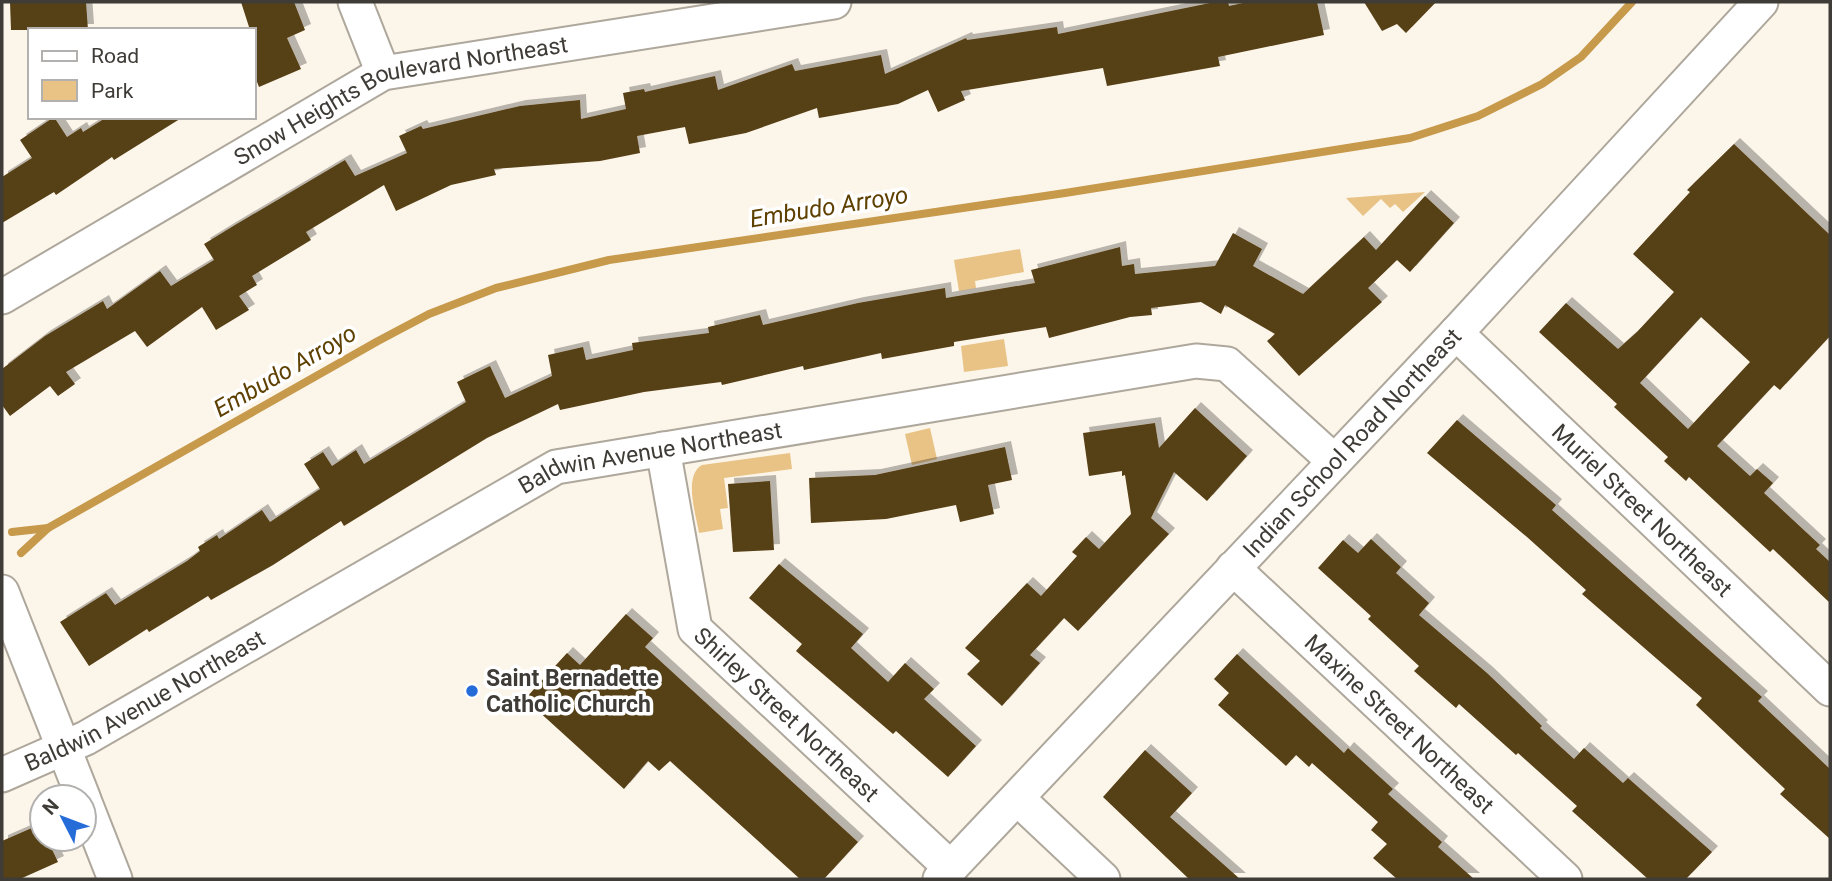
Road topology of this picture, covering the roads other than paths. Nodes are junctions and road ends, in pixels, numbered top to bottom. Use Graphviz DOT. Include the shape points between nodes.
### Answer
graph roads {
  1 [pos="355,2"];
  2 [pos="834,2"];
  3 [pos="1761,2"];
  4 [pos="681,14"];
  5 [pos="383,73"];
  6 [pos="2,297"];
  7 [pos="1456,333"];
  8 [pos="663,449"];
  9 [pos="1333,460"];
  10 [pos="1233,568"];
  11 [pos="2,592"];
  12 [pos="1830,689"];
  13 [pos="64,749"];
  14 [pos="2,775"];
  15 [pos="77,783"];
  16 [pos="1017,799"];
  17 [pos="98,836"];
  18 [pos="945,874"];
  19 [pos="115,879"];
  20 [pos="1103,879"];
  21 [pos="1565,879"];
  1 -- 5 [label="street"];
  2 -- 4 [label="street, Snow Heights Boulevard Northeast"];
  3 -- 7 [label="street, Indian School Road Northeast"];
  4 -- 5 [label="street, Snow Heights Boulevard Northeast"];
  5 -- 6 [label="street, Snow Heights Boulevard Northeast"];
  7 -- 9 [label="street, Indian School Road Northeast"];
  7 -- 12 [label="street, Muriel Street Northeast"];
  8 -- 9 [label="street, Baldwin Avenue Northeast" via="1196,361 1227,364"];
  8 -- 13 [label="street, Baldwin Avenue Northeast" via="556,467"];
  8 -- 18 [label="street, Shirley Street Northeast" via="695,629"];
  9 -- 10 [label="street, Indian School Road Northeast"];
  10 -- 16 [label="street, Indian School Road Northeast"];
  10 -- 21 [label="street, Maxine Street Northeast"];
  11 -- 13 [label="street"];
  13 -- 14 [label="street, Baldwin Avenue Northeast"];
  13 -- 15 [label="street"];
  16 -- 18 [label="street, Indian School Road Northeast"];
  16 -- 20 [label="street"];
  17 -- 19 [label="street"];
}
